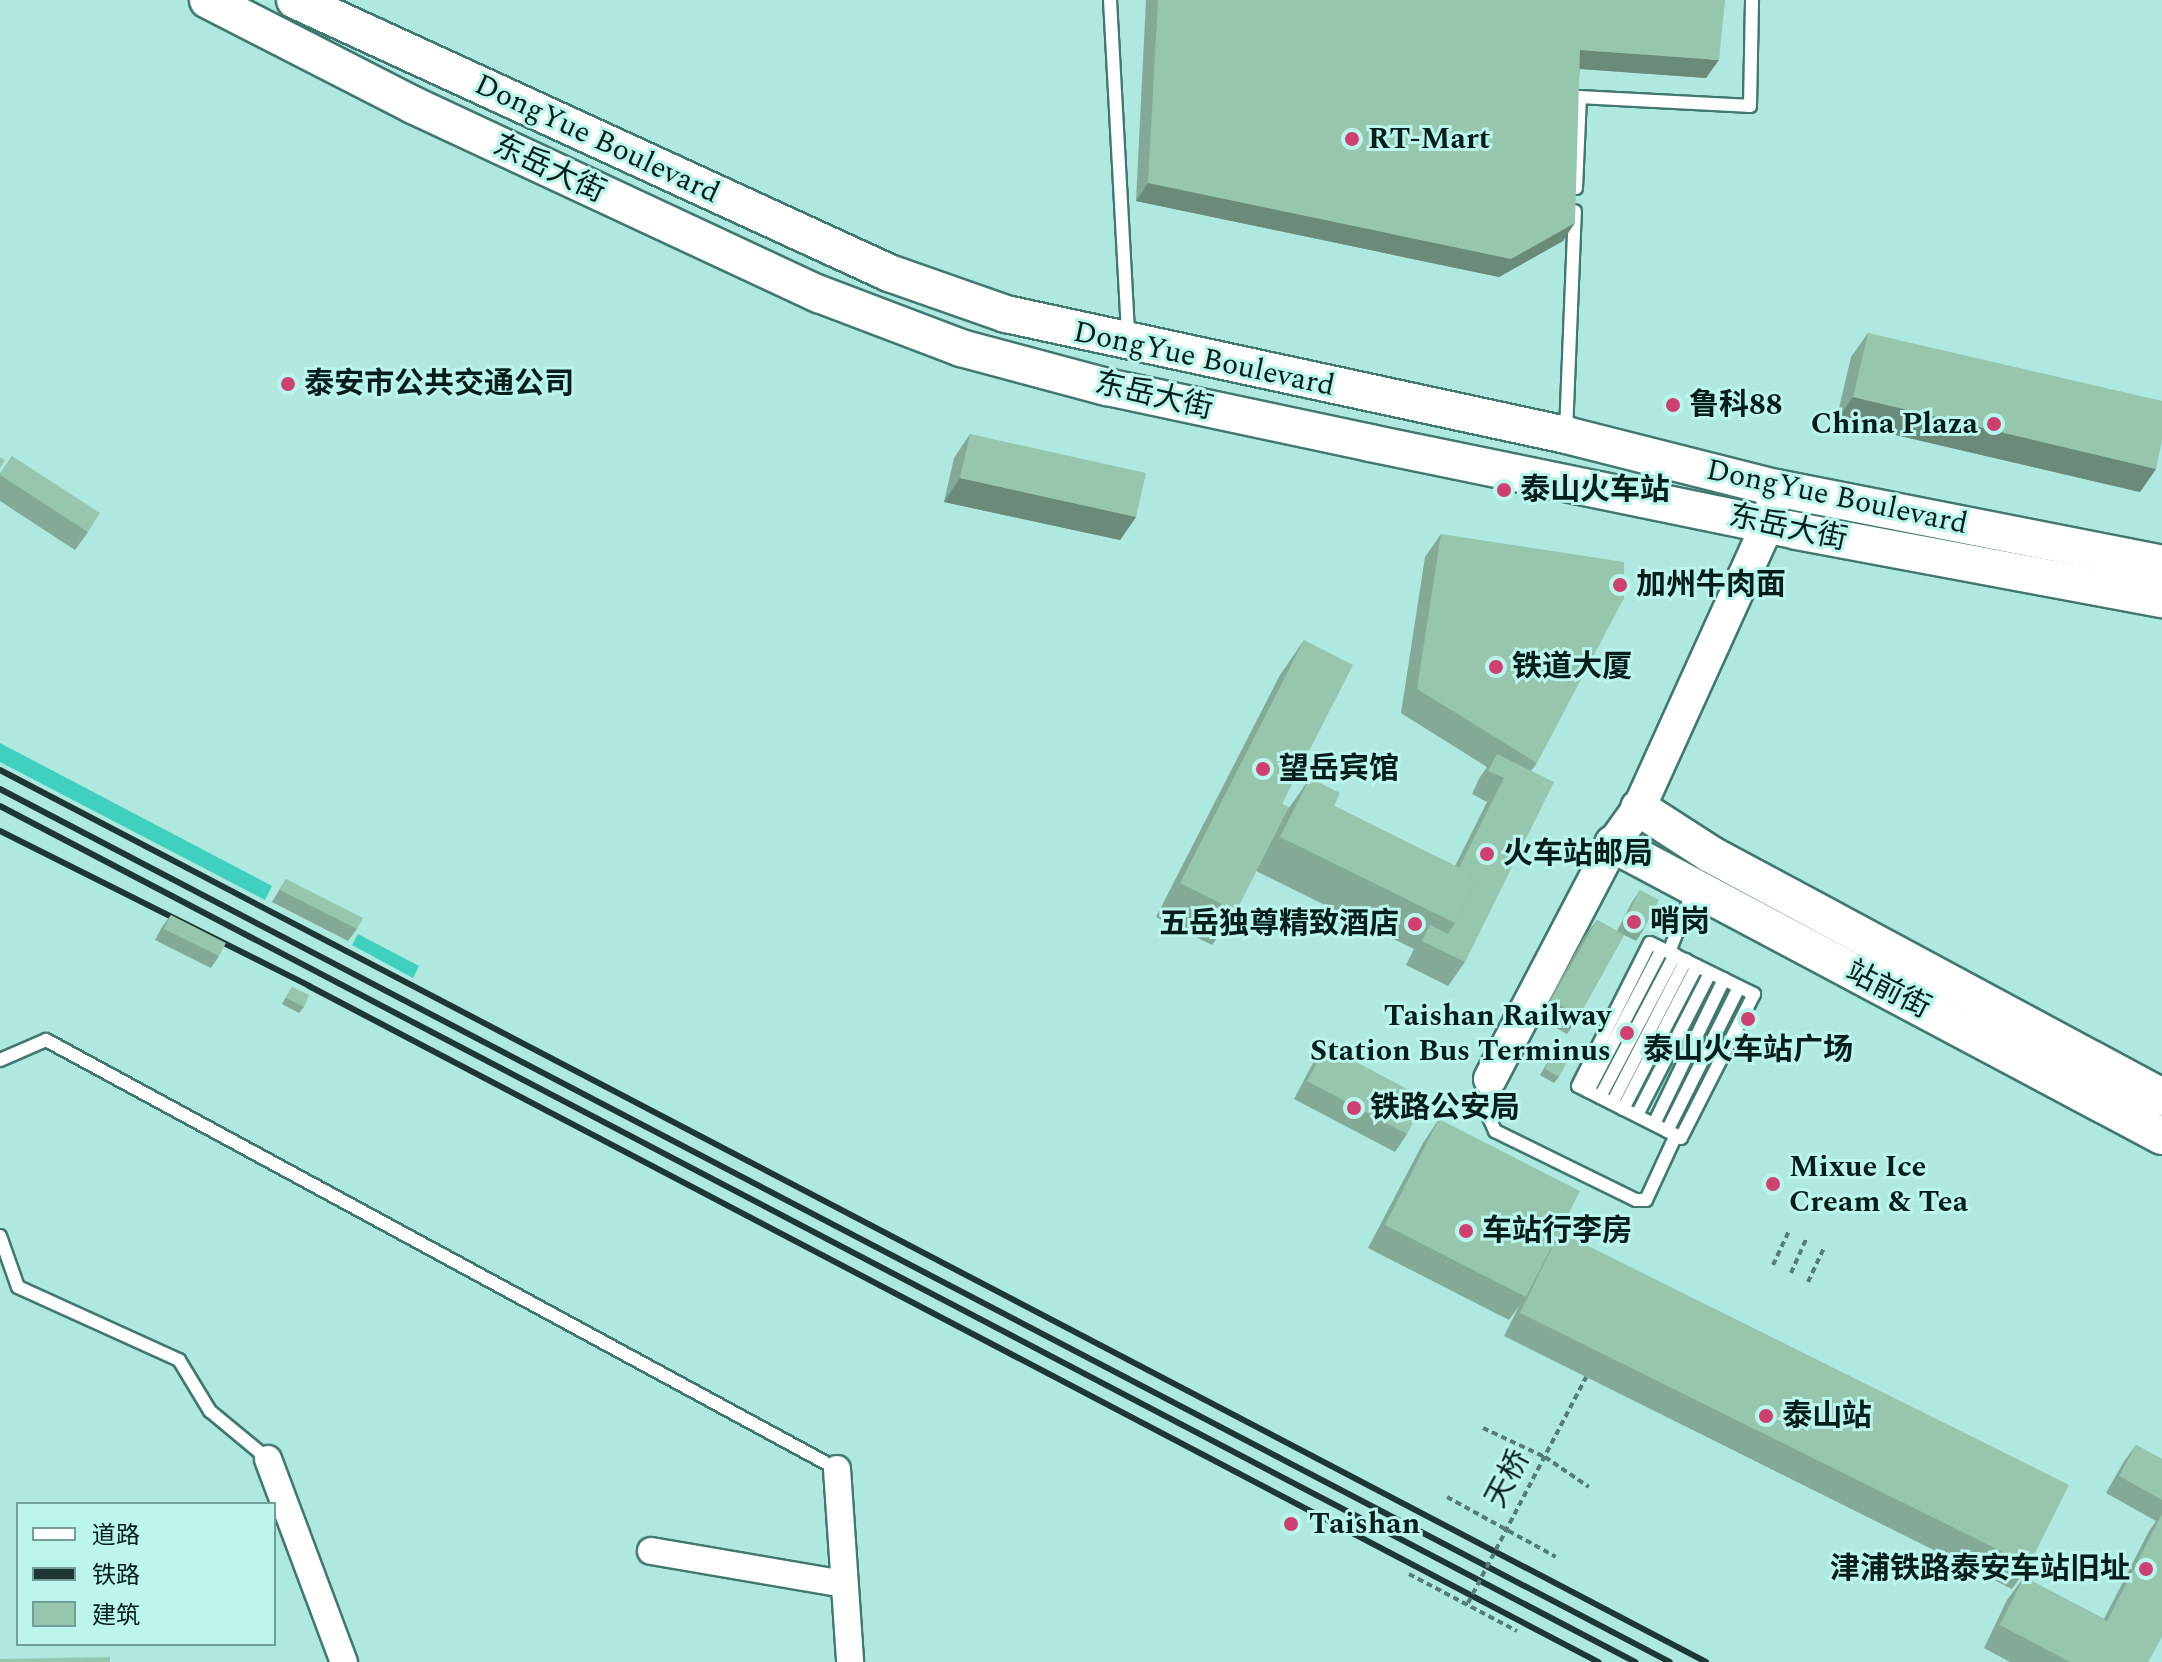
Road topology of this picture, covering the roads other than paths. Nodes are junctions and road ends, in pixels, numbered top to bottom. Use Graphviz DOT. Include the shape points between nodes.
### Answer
graph roads {
  1 [pos="295,0"];
  2 [pos="1110,0"];
  3 [pos="1752,0"];
  4 [pos="223,3"];
  5 [pos="1129,344"];
  6 [pos="1566,435"];
  7 [pos="1776,488"];
  8 [pos="1768,524"];
  9 [pos="2162,564"];
  10 [pos="2162,599"];
  11 [pos="1639,808"];
  12 [pos="1613,844"];
  13 [pos="1702,872"];
  14 [pos="1678,956"];
  15 [pos="1710,973"];
  16 [pos="1724,979"];
  17 [pos="0,1060"];
  18 [pos="1490,1079"];
  19 [pos="2162,1097"];
  20 [pos="1606,1100"];
  21 [pos="1637,1115"];
  22 [pos="1654,1124"];
  23 [pos="1672,1133"];
  24 [pos="2162,1136"];
  25 [pos="0,1236"];
  26 [pos="268,1459"];
  27 [pos="837,1469"];
  28 [pos="651,1551"];
  29 [pos="844,1584"];
  30 [pos="344,1662"];
  31 [pos="850,1662"];
  1 -- 5 [label="main road, DongYue Boulevard" via="889,273 1006,314"];
  2 -- 5 [label="lane"];
  3 -- 6 [label="lane" via="1750,106 1580,97"];
  4 -- 8 [label="main road, 东岳大街" via="413,105 776,275 961,348 1107,387"];
  5 -- 6 [label="main road, DongYue Boulevard"];
  6 -- 7 [label="main road, DongYue Boulevard"];
  7 -- 8 [label="street"];
  7 -- 9 [label="main road, DongYue Boulevard"];
  8 -- 10 [label="main road, 东岳大街"];
  8 -- 11 [label="street"];
  11 -- 12 [label="street"];
  11 -- 13 [label="main road, 站前街"];
  12 -- 13 [label="main road, 站前街"];
  12 -- 18 [label="street"];
  13 -- 14 [label="lane"];
  13 -- 19 [label="main road, 站前街"];
  13 -- 24 [label="main road, 站前街"];
  14 -- 15 [label="lane"];
  14 -- 20 [label="lane"];
  14 -- 20 [label="lane"];
  14 -- 20 [label="lane" via="1650,943 1578,1086"];
  15 -- 16 [label="lane"];
  15 -- 21 [label="lane"];
  16 -- 22 [label="lane"];
  16 -- 23 [label="lane" via="1739,987"];
  17 -- 27 [label="lane" via="46,1040"];
  18 -- 23 [label="lane" via="1483,1104 1495,1131 1636,1200 1646,1200"];
  20 -- 21 [label="lane"];
  21 -- 22 [label="lane"];
  22 -- 23 [label="lane"];
  25 -- 26 [label="lane" via="18,1287 179,1360 210,1411"];
  26 -- 30 [label="street"];
  27 -- 29 [label="street"];
  28 -- 29 [label="street"];
  29 -- 31 [label="street"];
}
